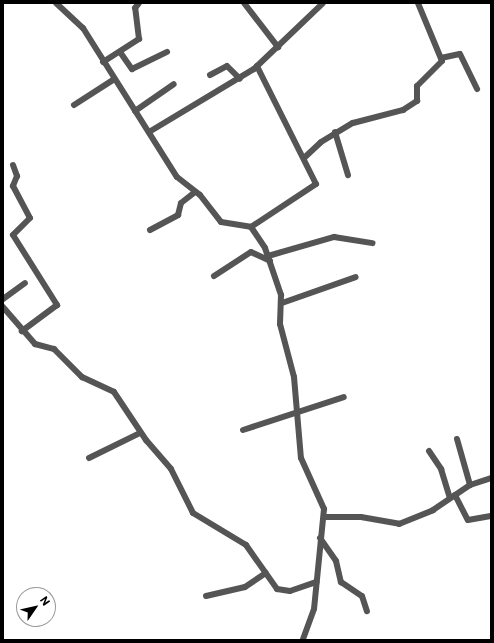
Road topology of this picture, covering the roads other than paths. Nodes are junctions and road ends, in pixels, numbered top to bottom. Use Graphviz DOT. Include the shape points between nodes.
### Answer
graph roads {
  1 [pos="56,3"];
  2 [pos="139,3"];
  3 [pos="244,3"];
  4 [pos="323,3"];
  5 [pos="418,3"];
  6 [pos="278,47"];
  7 [pos="120,52"];
  8 [pos="167,52"];
  9 [pos="441,58"];
  10 [pos="102,62"];
  11 [pos="257,66"];
  12 [pos="210,75"];
  13 [pos="240,79"];
  14 [pos="113,80"];
  15 [pos="174,84"];
  16 [pos="477,89"];
  17 [pos="74,105"];
  18 [pos="135,111"];
  19 [pos="149,132"];
  20 [pos="335,132"];
  21 [pos="304,158"];
  22 [pos="13,165"];
  23 [pos="348,175"];
  24 [pos="195,192"];
  25 [pos="251,227"];
  26 [pos="150,230"];
  27 [pos="373,243"];
  28 [pos="269,258"];
  29 [pos="214,276"];
  30 [pos="356,277"];
  31 [pos="25,283"];
  32 [pos="3,299"];
  33 [pos="282,303"];
  34 [pos="3,307"];
  35 [pos="22,331"];
  36 [pos="344,397"];
  37 [pos="296,410"];
  38 [pos="243,430"];
  39 [pos="140,432"];
  40 [pos="457,439"];
  41 [pos="429,451"];
  42 [pos="89,458"];
  43 [pos="491,478"];
  44 [pos="470,485"];
  45 [pos="452,496"];
  46 [pos="491,516"];
  47 [pos="324,517"];
  48 [pos="320,538"];
  49 [pos="266,573"];
  50 [pos="316,582"];
  51 [pos="206,596"];
  52 [pos="367,611"];
  53 [pos="303,640"];
  1 -- 10 [label="street" via="83,28"];
  2 -- 7 [label="street" via="135,8 139,39"];
  3 -- 6 [label="street"];
  4 -- 6 [label="street"];
  5 -- 9 [label="street"];
  6 -- 11 [label="street"];
  7 -- 8 [label="street" via="132,69"];
  7 -- 10 [label="street"];
  9 -- 16 [label="street" via="460,54"];
  9 -- 20 [label="street" via="417,86 418,98 412,106 367,117"];
  10 -- 14 [label="street"];
  11 -- 13 [label="street"];
  11 -- 21 [label="street" via="284,125"];
  12 -- 13 [label="street" via="225,66"];
  13 -- 19 [label="street"];
  14 -- 17 [label="street"];
  14 -- 18 [label="street"];
  15 -- 18 [label="street"];
  18 -- 19 [label="street"];
  19 -- 24 [label="street" via="177,177"];
  20 -- 21 [label="street"];
  20 -- 23 [label="street"];
  21 -- 25 [label="street" via="313,173 315,187"];
  22 -- 35 [label="street" via="16,176 13,186 30,218 13,236 58,305"];
  24 -- 25 [label="street" via="226,225"];
  24 -- 26 [label="street" via="181,203 178,215"];
  25 -- 28 [label="street"];
  27 -- 28 [label="street" via="340,236"];
  28 -- 29 [label="street" via="251,252"];
  28 -- 33 [label="street"];
  30 -- 33 [label="street"];
  31 -- 32 [label="street"];
  33 -- 37 [label="street" via="280,324 293,373"];
  34 -- 35 [label="street"];
  35 -- 39 [label="street" via="35,344 58,351 82,378 111,390"];
  36 -- 37 [label="street"];
  37 -- 38 [label="street"];
  37 -- 47 [label="street" via="301,458 321,501"];
  39 -- 42 [label="street"];
  39 -- 49 [label="street" via="171,469 193,513 246,545"];
  40 -- 44 [label="street"];
  41 -- 45 [label="street" via="441,468"];
  43 -- 44 [label="street"];
  44 -- 45 [label="street"];
  45 -- 46 [label="street" via="468,520"];
  45 -- 47 [label="street" via="433,510 399,524 361,517"];
  47 -- 48 [label="street"];
  48 -- 50 [label="street"];
  48 -- 52 [label="street" via="336,561 341,582 362,596"];
  49 -- 50 [label="street" via="281,591"];
  49 -- 51 [label="street" via="245,587"];
  50 -- 53 [label="street" via="314,609"];
}
